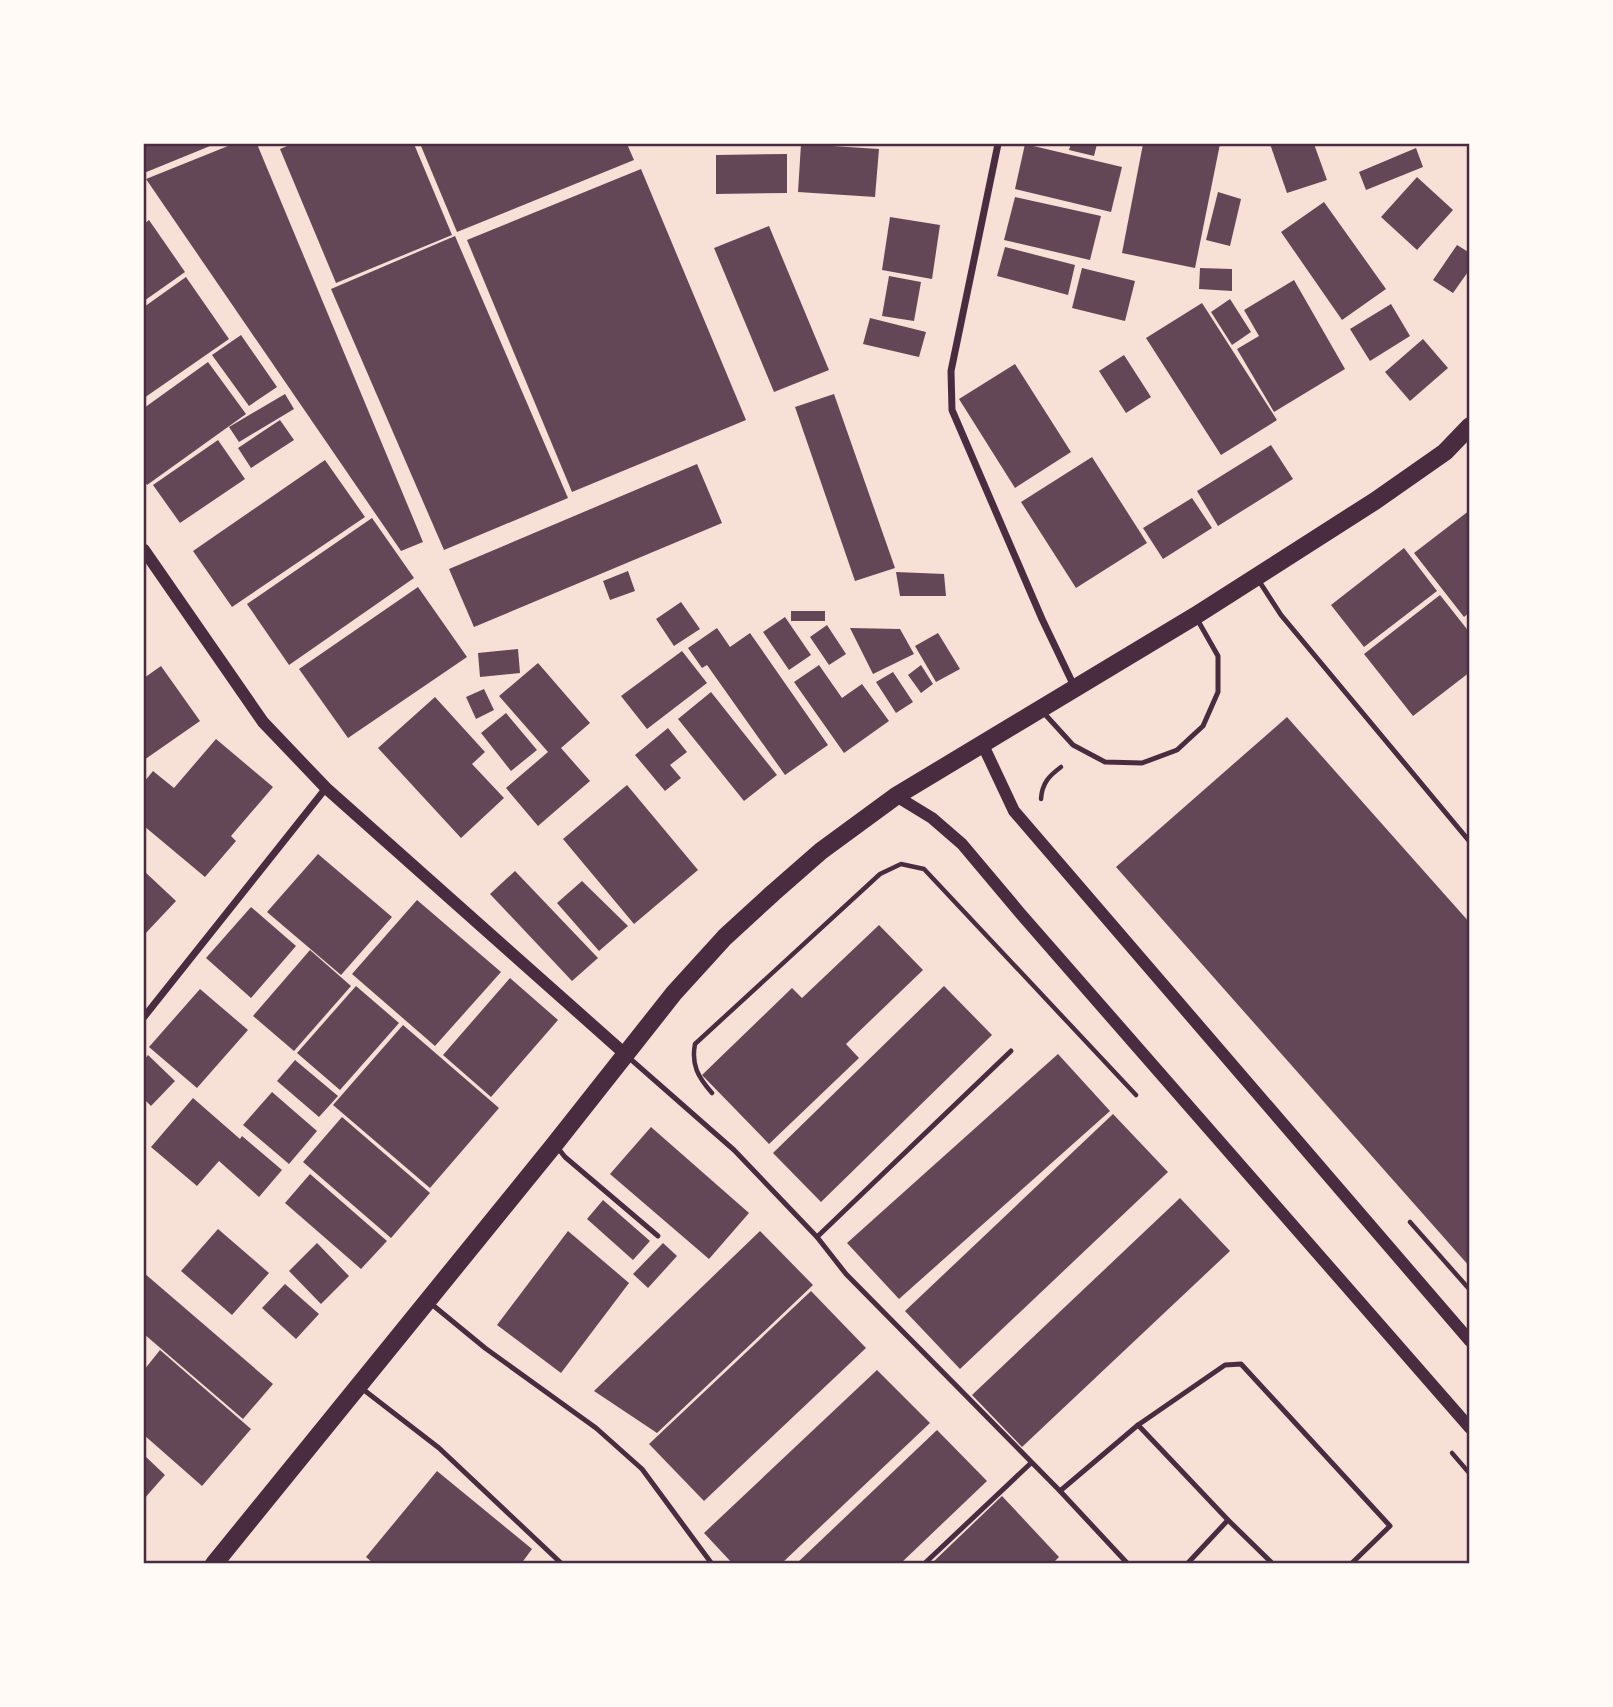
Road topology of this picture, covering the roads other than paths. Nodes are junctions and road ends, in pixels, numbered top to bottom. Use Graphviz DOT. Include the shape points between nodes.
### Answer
graph roads {
  1 [pos="998,144"];
  2 [pos="1469,426"];
  3 [pos="144,550"];
  4 [pos="1257,577"];
  5 [pos="1195,616"];
  6 [pos="1075,687"];
  7 [pos="1041,710"];
  8 [pos="982,743"];
  9 [pos="326,788"];
  10 [pos="895,796"];
  11 [pos="1469,842"];
  12 [pos="144,1017"];
  13 [pos="1011,1051"];
  14 [pos="625,1054"];
  15 [pos="555,1144"];
  16 [pos="658,1236"];
  17 [pos="817,1237"];
  18 [pos="427,1300"];
  19 [pos="1469,1341"];
  20 [pos="358,1385"];
  21 [pos="1138,1425"];
  22 [pos="1469,1428"];
  23 [pos="1031,1463"];
  24 [pos="1060,1491"];
  25 [pos="1227,1520"];
  26 [pos="214,1563"];
  27 [pos="562,1563"];
  28 [pos="712,1563"];
  29 [pos="924,1563"];
  30 [pos="1128,1563"];
  31 [pos="1187,1563"];
  32 [pos="1273,1563"];
  33 [pos="1351,1563"];
  1 -- 6 [label="street" via="951,372 952,410"];
  2 -- 4 [label="main road" via="1435,459"];
  3 -- 9 [label="street" via="263,722"];
  4 -- 5 [label="main road"];
  4 -- 11 [label="lane" via="1280,615"];
  5 -- 6 [label="main road"];
  5 -- 7 [label="lane" via="1218,656 1218,692 1203,726 1177,751 1142,763 1105,762 1073,746"];
  6 -- 7 [label="main road"];
  7 -- 8 [label="main road"];
  8 -- 10 [label="main road"];
  8 -- 19 [label="street" via="1014,811"];
  9 -- 12 [label="street"];
  9 -- 14 [label="street"];
  10 -- 14 [label="main road" via="821,851 725,937"];
  10 -- 22 [label="street" via="932,818 962,844"];
  13 -- 17 [label="lane"];
  14 -- 15 [label="main road"];
  14 -- 17 [label="lane" via="734,1150"];
  15 -- 16 [label="lane"];
  15 -- 18 [label="main road"];
  17 -- 23 [label="lane" via="846,1273"];
  18 -- 20 [label="main road"];
  18 -- 28 [label="lane" via="485,1348 596,1427 642,1469"];
  20 -- 26 [label="main road"];
  20 -- 27 [label="lane" via="439,1448"];
  21 -- 24 [label="lane"];
  21 -- 25 [label="lane"];
  21 -- 33 [label="lane" via="1225,1365 1241,1364 1390,1526"];
  23 -- 24 [label="lane"];
  23 -- 29 [label="lane"];
  24 -- 30 [label="lane"];
  25 -- 31 [label="lane"];
  25 -- 32 [label="lane"];
}
